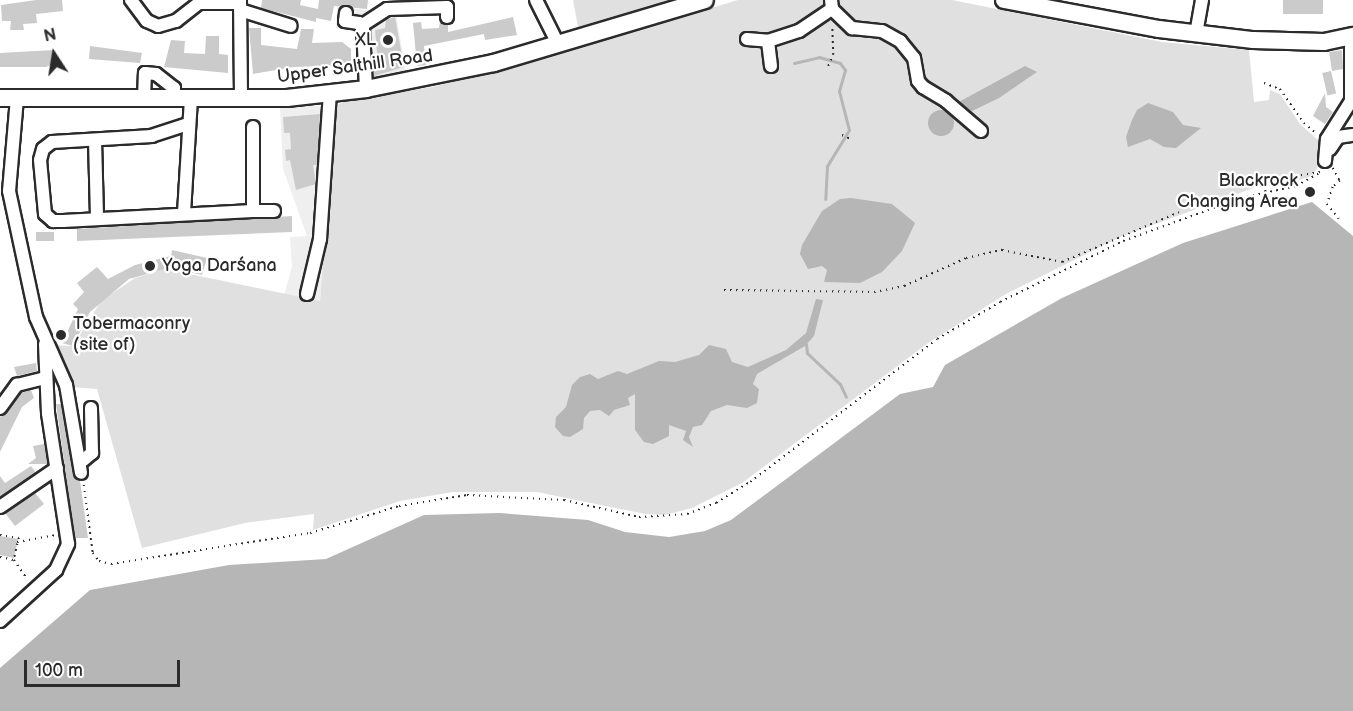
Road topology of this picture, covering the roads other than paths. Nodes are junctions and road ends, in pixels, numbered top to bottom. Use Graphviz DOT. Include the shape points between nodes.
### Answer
graph roads {
  1 [pos="131,0"];
  2 [pos="536,0"];
  3 [pos="705,0"];
  4 [pos="1004,0"];
  5 [pos="1202,0"];
  6 [pos="240,4"];
  7 [pos="831,5"];
  8 [pos="346,13"];
  9 [pos="447,17"];
  10 [pos="291,26"];
  11 [pos="361,26"];
  12 [pos="1196,34"];
  13 [pos="1352,37"];
  14 [pos="747,39"];
  15 [pos="768,41"];
  16 [pos="558,44"];
  17 [pos="771,66"];
  18 [pos="366,89"];
  19 [pos="330,94"];
  20 [pos="8,98"];
  21 [pos="144,99"];
  22 [pos="174,99"];
  23 [pos="191,99"];
  24 [pos="241,99"];
  25 [pos="188,124"];
  26 [pos="253,127"];
  27 [pos="981,131"];
  28 [pos="1353,135"];
  29 [pos="95,140"];
  30 [pos="253,211"];
  31 [pos="274,211"];
  32 [pos="184,213"];
  33 [pos="97,219"];
  34 [pos="307,294"];
  35 [pos="44,338"];
  36 [pos="45,378"];
  37 [pos="0,408"];
  38 [pos="91,408"];
  39 [pos="57,468"];
  40 [pos="0,507"];
  41 [pos="0,621"];
  1 -- 6 [label="street" via="147,21 158,26 172,24 199,3"];
  2 -- 16 [label="street"];
  3 -- 16 [label="main road, Upper Salthill Road"];
  4 -- 12 [label="main road"];
  5 -- 12 [label="street"];
  6 -- 10 [label="street"];
  6 -- 24 [label="street"];
  7 -- 15 [label="street" via="799,31"];
  7 -- 27 [label="street" via="852,28 882,32 900,41 914,58 923,87"];
  8 -- 11 [label="street" via="345,21"];
  9 -- 11 [label="street" via="447,7 387,9"];
  11 -- 18 [label="street"];
  12 -- 13 [label="main road" via="1295,42"];
  13 -- 28 [label="street" via="1351,101 1327,139 1325,161 1335,141"];
  14 -- 15 [label="street"];
  15 -- 17 [label="street"];
  16 -- 18 [label="main road, Upper Salthill Road" via="428,79"];
  18 -- 19 [label="main road, Upper Salthill Road"];
  19 -- 24 [label="main road, Upper Salthill Road"];
  19 -- 34 [label="street" via="320,239"];
  20 -- 21 [label="main road, Upper Salthill Road"];
  20 -- 35 [label="street" via="9,191 29,290"];
  21 -- 22 [label="main road, Upper Salthill Road"];
  21 -- 22 [label="street" via="145,73 156,74 174,88"];
  22 -- 23 [label="main road, Upper Salthill Road"];
  23 -- 24 [label="main road, Upper Salthill Road"];
  23 -- 25 [label="street"];
  25 -- 29 [label="street" via="152,136"];
  25 -- 32 [label="street"];
  26 -- 30 [label="street"];
  29 -- 33 [label="street"];
  29 -- 33 [label="street" via="52,142 43,148 40,160 45,214 53,221"];
  30 -- 31 [label="street"];
  30 -- 32 [label="street"];
  32 -- 33 [label="street"];
  35 -- 36 [label="street" via="48,361"];
  35 -- 38 [label="street" via="62,369 81,468 92,453"];
  36 -- 37 [label="street" via="17,385"];
  36 -- 39 [label="street"];
  39 -- 40 [label="street"];
  39 -- 41 [label="street" via="69,532 63,561 38,589"];
}
